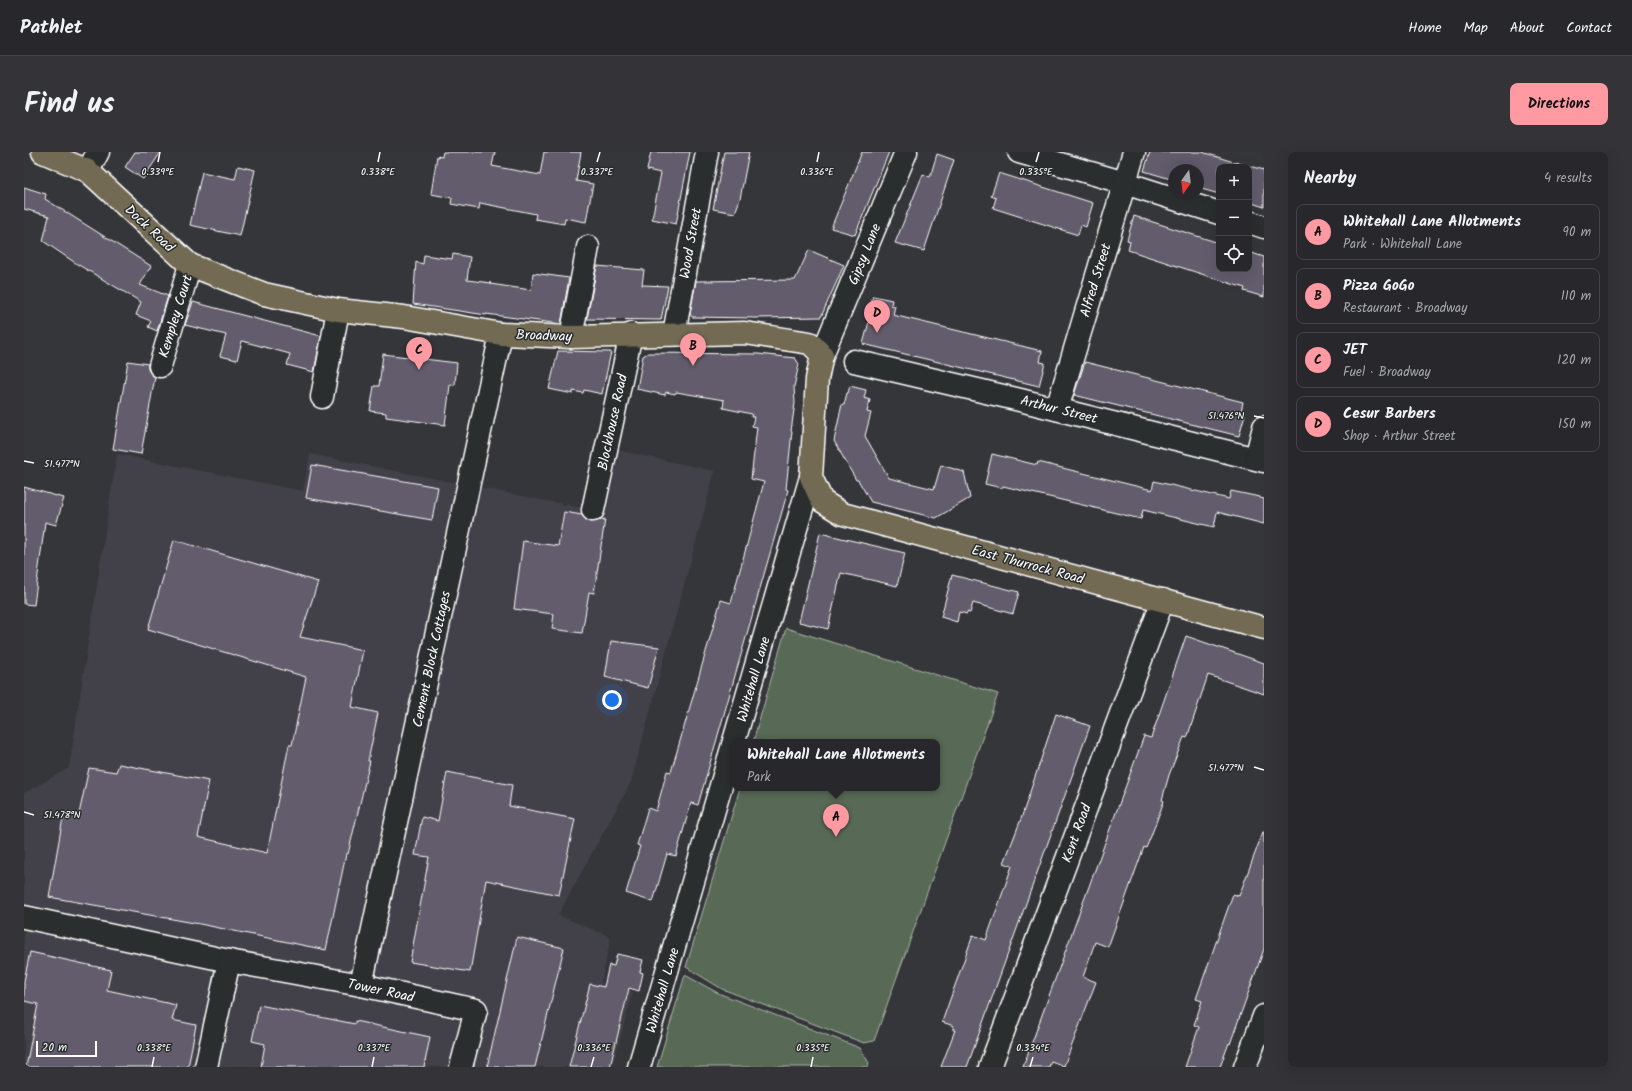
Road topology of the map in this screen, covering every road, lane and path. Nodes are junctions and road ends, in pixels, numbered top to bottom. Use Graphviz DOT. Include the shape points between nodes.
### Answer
graph roads {
  1 [pos="43,152"];
  2 [pos="707,152"];
  3 [pos="906,152"];
  4 [pos="1019,152"];
  5 [pos="1134,152"];
  6 [pos="93,161"];
  7 [pos="1125,183"];
  8 [pos="1216,212"];
  9 [pos="1252,223"];
  10 [pos="1264,227"];
  11 [pos="588,247"];
  12 [pos="190,265"];
  13 [pos="264,294"];
  14 [pos="338,310"];
  15 [pos="501,334"];
  16 [pos="631,334"];
  17 [pos="674,334"];
  18 [pos="571,336"];
  19 [pos="822,355"];
  20 [pos="854,361"];
  21 [pos="160,366"];
  22 [pos="322,397"];
  23 [pos="1057,409"];
  24 [pos="1264,427"];
  25 [pos="1260,460"];
  26 [pos="811,477"];
  27 [pos="593,510"];
  28 [pos="1163,600"];
  29 [pos="1264,628"];
  30 [pos="735,739"];
  31 [pos="732,748"];
  32 [pos="24,917"];
  33 [pos="229,961"];
  34 [pos="361,985"];
  35 [pos="1264,1016"];
  36 [pos="206,1067"];
  37 [pos="461,1067"];
  38 [pos="639,1067"];
  39 [pos="990,1067"];
  40 [pos="1245,1067"];
  1 -- 6 [label="main road, Dock Road"];
  2 -- 17 [label="street, Wood Street"];
  3 -- 19 [label="street, Gipsy Lane"];
  4 -- 7 [label="street"];
  5 -- 7 [label="street, Alfred Street"];
  6 -- 12 [label="main road, Dock Road"];
  7 -- 8 [label="street"];
  7 -- 23 [label="street, Alfred Street"];
  9 -- 10 [label="street"];
  11 -- 18 [label="street"];
  12 -- 13 [label="main road, Dock Road"];
  12 -- 21 [label="street, Kempley Court"];
  13 -- 14 [label="main road, Broadway"];
  14 -- 15 [label="main road, Broadway" via="404,317"];
  14 -- 22 [label="street"];
  15 -- 18 [label="main road, Broadway"];
  15 -- 34 [label="street, Cement Block Cottages"];
  16 -- 17 [label="main road, Broadway"];
  16 -- 18 [label="main road, Broadway"];
  16 -- 27 [label="street, Blockhouse Road"];
  17 -- 19 [label="main road, Broadway" via="745,333 810,343"];
  19 -- 26 [label="main road, Whitehall Lane" via="817,379"];
  20 -- 23 [label="street, Arthur Street"];
  23 -- 25 [label="street, Arthur Street"];
  24 -- 25 [label="street"];
  26 -- 28 [label="main road, East Thurrock Road" via="822,501 843,514"];
  26 -- 30 [label="street, Whitehall Lane"];
  28 -- 29 [label="main road, East Thurrock Road"];
  28 -- 39 [label="street, Kent Road"];
  31 -- 38 [label="street, Whitehall Lane"];
  32 -- 33 [label="street, Tower Road"];
  33 -- 34 [label="street, Tower Road"];
  33 -- 36 [label="street"];
  34 -- 37 [label="street, Tower Road" via="476,1010"];
  35 -- 40 [label="street"];
}
